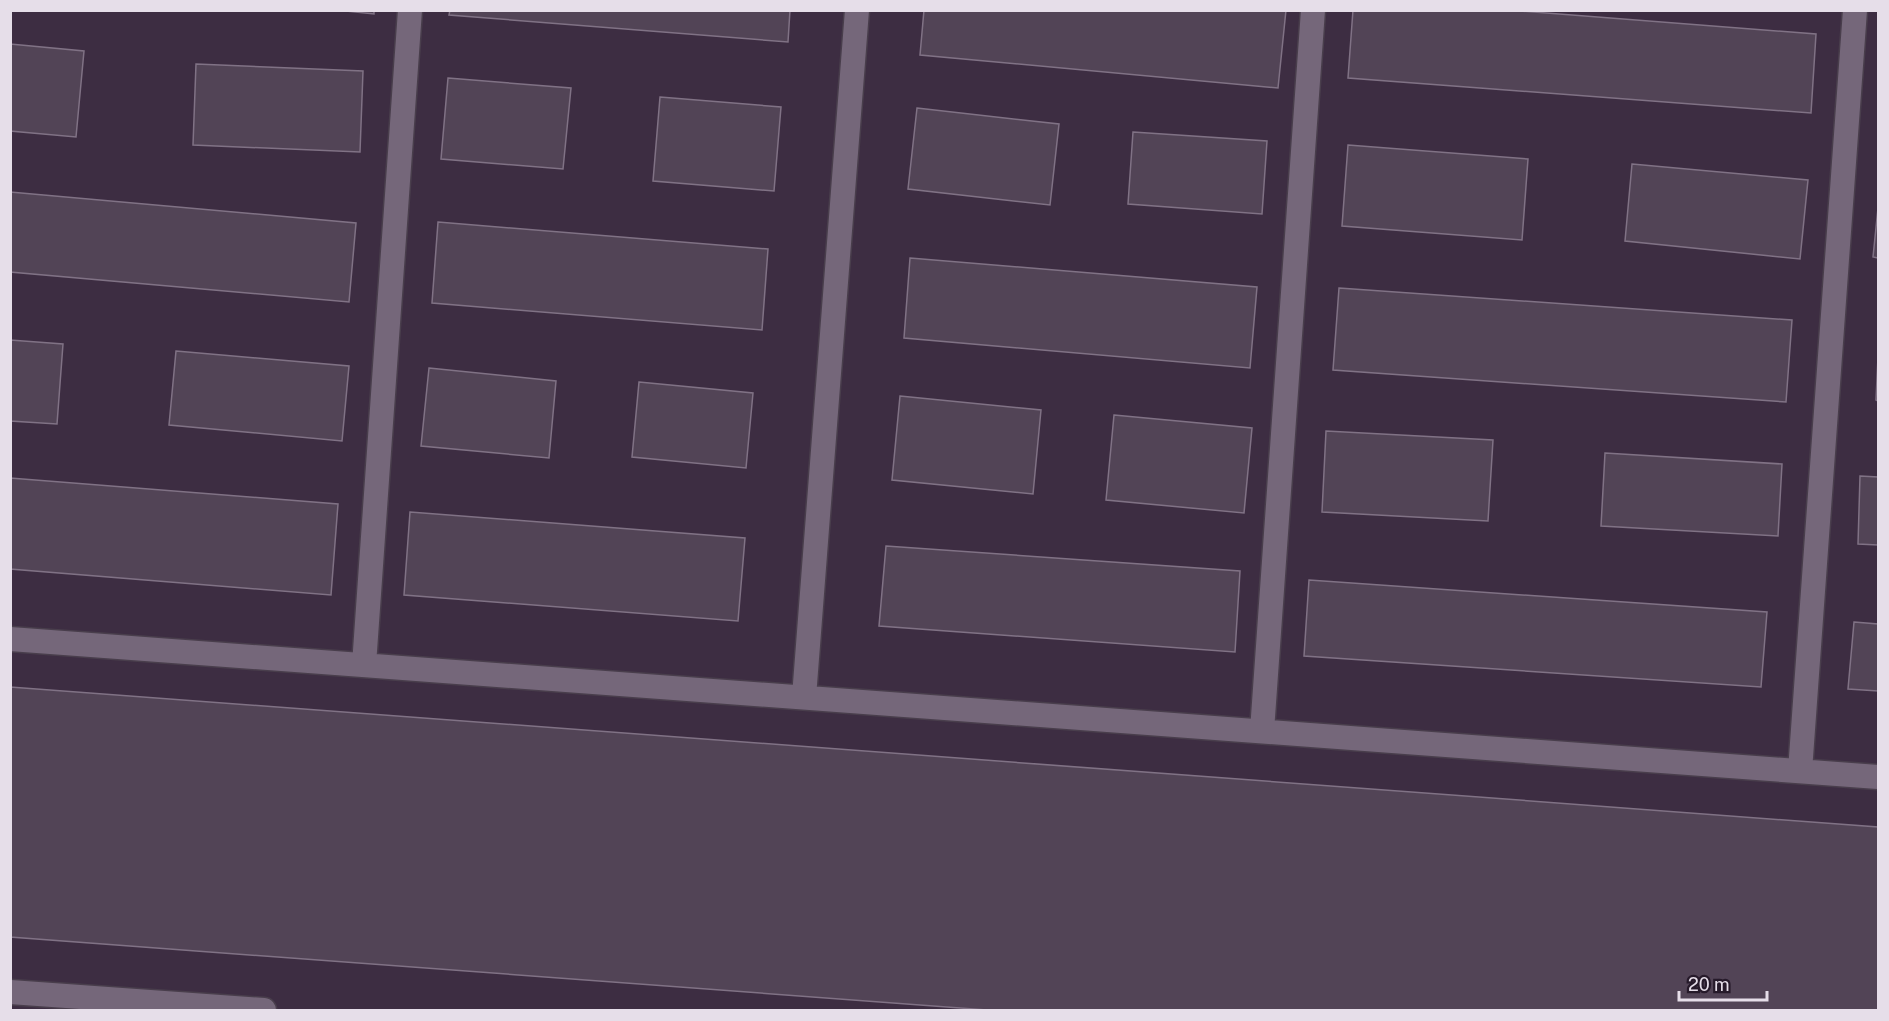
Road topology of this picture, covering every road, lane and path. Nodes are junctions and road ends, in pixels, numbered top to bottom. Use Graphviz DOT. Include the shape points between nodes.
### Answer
graph roads {
  1 [pos="410,10"];
  2 [pos="857,10"];
  3 [pos="1313,10"];
  4 [pos="1855,10"];
  5 [pos="10,639"];
  6 [pos="364,665"];
  7 [pos="804,697"];
  8 [pos="1262,731"];
  9 [pos="1800,771"];
  10 [pos="1878,777"];
  11 [pos="10,992"];
  12 [pos="264,1011"];
  1 -- 6 [label="street"];
  2 -- 7 [label="street"];
  3 -- 8 [label="street"];
  4 -- 9 [label="street"];
  5 -- 6 [label="street"];
  6 -- 7 [label="street"];
  7 -- 8 [label="street"];
  8 -- 9 [label="street"];
  9 -- 10 [label="street"];
  11 -- 12 [label="street"];
}
